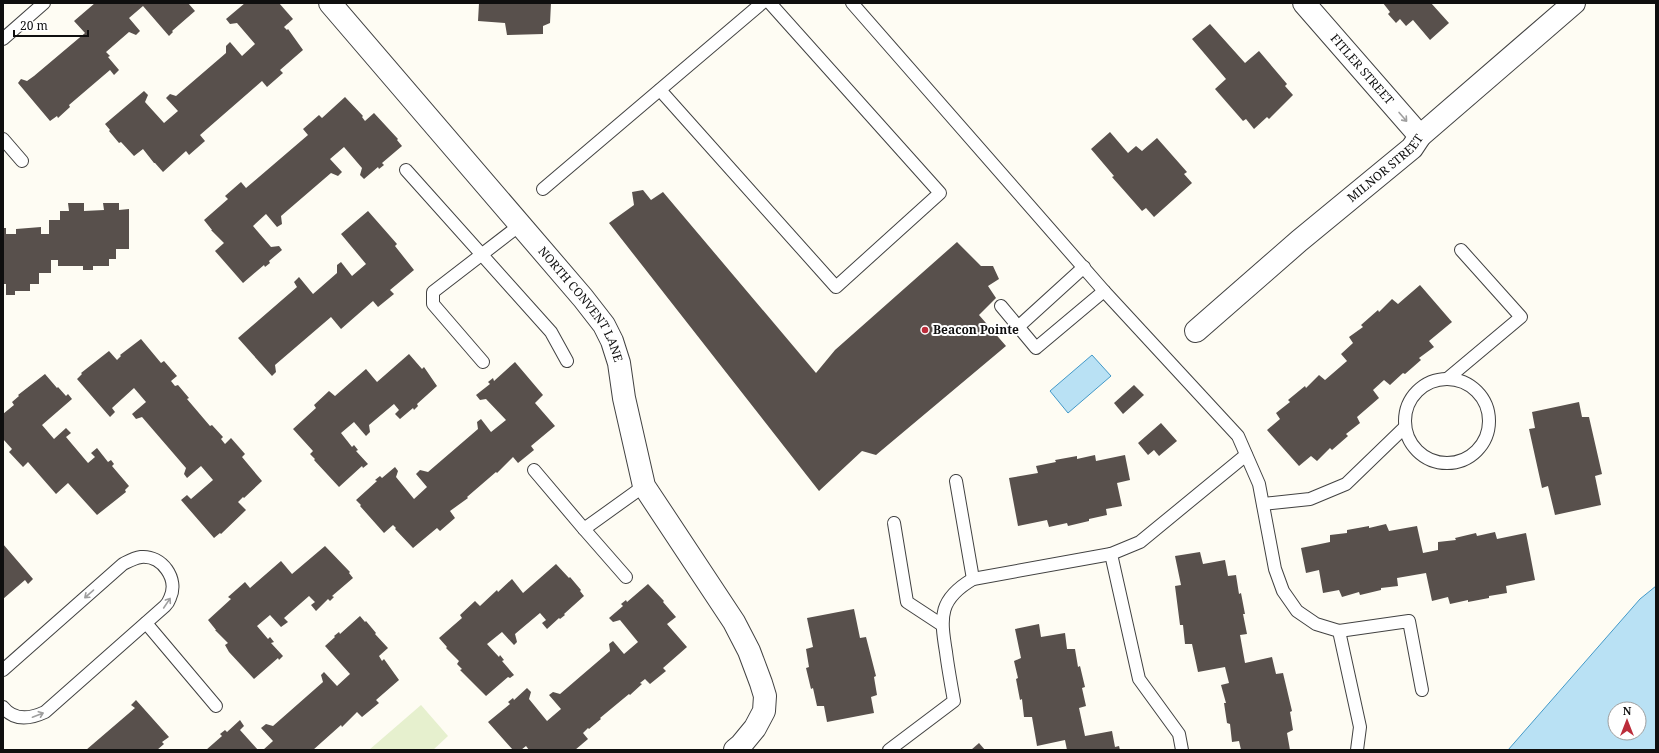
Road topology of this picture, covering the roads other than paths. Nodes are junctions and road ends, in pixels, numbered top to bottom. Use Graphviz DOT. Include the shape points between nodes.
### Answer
graph roads {
  1 [pos="44,3"];
  2 [pos="330,3"];
  3 [pos="762,3"];
  4 [pos="770,3"];
  5 [pos="852,3"];
  6 [pos="1304,3"];
  7 [pos="1574,3"];
  8 [pos="3,39"];
  9 [pos="660,90"];
  10 [pos="1420,136"];
  11 [pos="3,139"];
  12 [pos="22,161"];
  13 [pos="406,170"];
  14 [pos="543,189"];
  15 [pos="520,225"];
  16 [pos="1461,250"];
  17 [pos="482,255"];
  18 [pos="1084,268"];
  19 [pos="1104,291"];
  20 [pos="1001,306"];
  21 [pos="1018,326"];
  22 [pos="1196,332"];
  23 [pos="567,361"];
  24 [pos="483,362"];
  25 [pos="1447,379"];
  26 [pos="1405,427"];
  27 [pos="1246,454"];
  28 [pos="534,470"];
  29 [pos="956,481"];
  30 [pos="644,486"];
  31 [pos="1263,504"];
  32 [pos="894,523"];
  33 [pos="584,529"];
  34 [pos="1111,554"];
  35 [pos="626,577"];
  36 [pos="973,579"];
  37 [pos="146,623"];
  38 [pos="942,625"];
  39 [pos="1339,631"];
  40 [pos="3,670"];
  41 [pos="1422,690"];
  42 [pos="216,706"];
  43 [pos="4,710"];
  44 [pos="735,750"];
  45 [pos="889,750"];
  46 [pos="1182,750"];
  47 [pos="1357,750"];
  1 -- 8 [label="lane"];
  2 -- 15 [label="street, NORTH CONVENT LANE"];
  3 -- 9 [label="lane"];
  4 -- 9 [label="lane" via="940,193 836,287"];
  5 -- 18 [label="lane"];
  6 -- 10 [label="street, FITLER STREET, one-way"];
  7 -- 10 [label="street, MILNOR STREET"];
  9 -- 14 [label="lane"];
  10 -- 22 [label="street, MILNOR STREET" via="1412,148 1299,241"];
  11 -- 12 [label="lane"];
  13 -- 17 [label="lane"];
  15 -- 17 [label="lane"];
  15 -- 30 [label="street, NORTH CONVENT LANE" via="583,298 604,325 612,341 620,363 624,398"];
  16 -- 25 [label="lane" via="1521,317"];
  17 -- 23 [label="lane" via="551,332"];
  17 -- 24 [label="lane" via="433,292 433,304"];
  18 -- 19 [label="lane"];
  18 -- 21 [label="lane"];
  19 -- 21 [label="lane" via="1036,348"];
  19 -- 27 [label="lane" via="1238,436"];
  20 -- 21 [label="lane"];
  25 -- 26 [label="lane" via="1429,383 1415,393 1408,404"];
  25 -- 26 [label="lane" via="1459,380 1470,385 1486,403 1489,427 1486,438 1479,448 1470,457 1459,462 1435,462 1415,449"];
  26 -- 31 [label="lane" via="1346,484 1310,499"];
  27 -- 31 [label="lane" via="1259,484"];
  27 -- 34 [label="lane" via="1140,542"];
  28 -- 33 [label="lane"];
  29 -- 36 [label="lane"];
  30 -- 33 [label="lane"];
  30 -- 44 [label="street, NORTH CONVENT LANE" via="734,622 749,651 765,696 764,711 755,728"];
  31 -- 39 [label="lane" via="1275,569 1283,591 1297,611 1316,624"];
  32 -- 38 [label="lane" via="907,602"];
  33 -- 35 [label="lane"];
  34 -- 36 [label="lane"];
  34 -- 46 [label="lane" via="1139,679 1179,734"];
  36 -- 38 [label="lane" via="950,597"];
  37 -- 40 [label="lane, one-way" via="170,598 172,578 164,566 151,558 141,557 123,564"];
  37 -- 42 [label="lane"];
  43 -- 37 [label="lane, one-way" via="25,718 45,712"];
  38 -- 45 [label="lane" via="954,701"];
  39 -- 41 [label="lane" via="1409,621"];
  39 -- 47 [label="lane" via="1360,727"];
}
